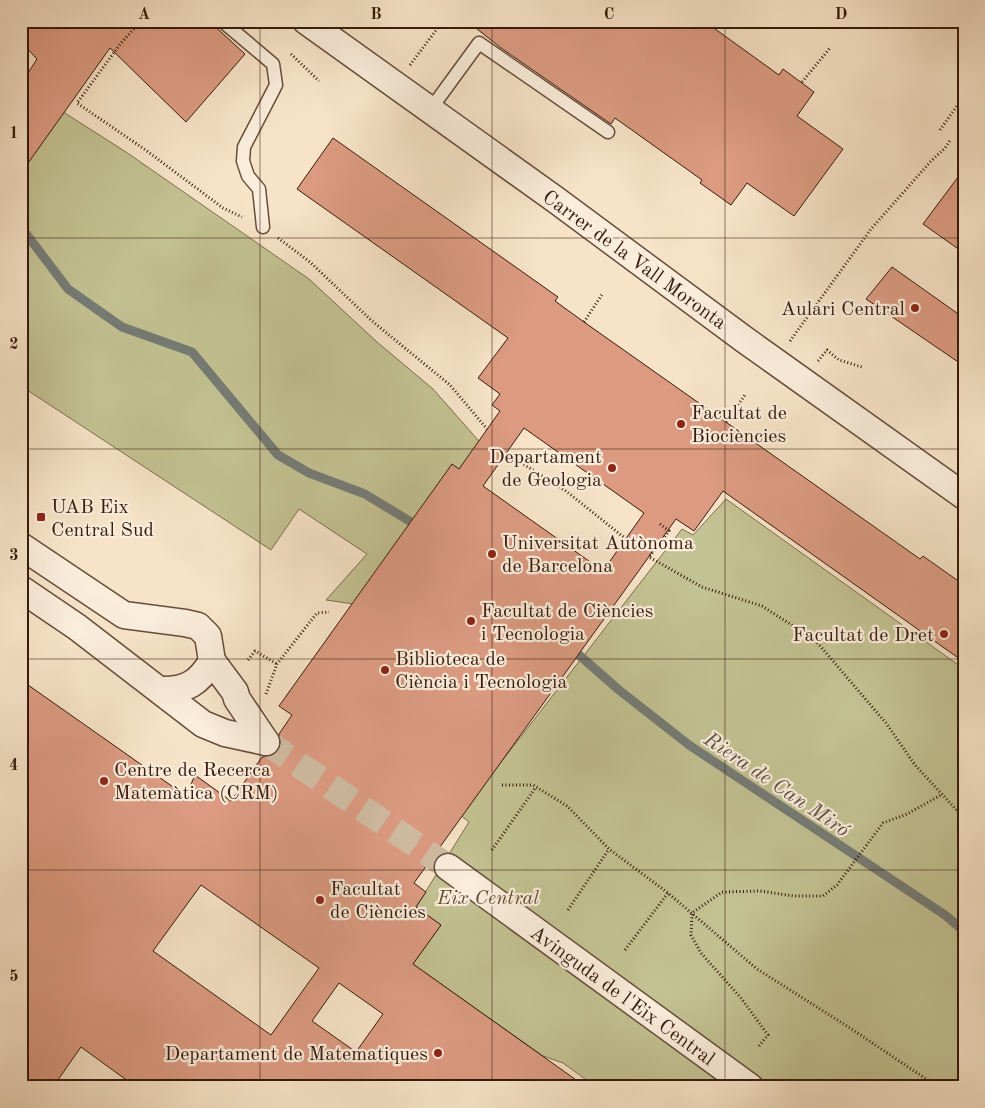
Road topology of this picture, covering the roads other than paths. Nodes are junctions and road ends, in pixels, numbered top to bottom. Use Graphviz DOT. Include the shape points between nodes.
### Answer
graph roads {
  1 [pos="222,21"];
  2 [pos="306,21"];
  3 [pos="430,110"];
  4 [pos="608,132"];
  5 [pos="263,227"];
  6 [pos="964,496"];
  7 [pos="21,546"];
  8 [pos="21,588"];
  9 [pos="212,661"];
  10 [pos="160,690"];
  11 [pos="448,868"];
  12 [pos="750,1087"];
  1 -- 5 [label="lane" via="274,64 276,85 244,147 243,161 248,176 259,189"];
  2 -- 3 [label="street, Carrer de la Vall Moronta"];
  3 -- 4 [label="lane" via="479,43"];
  3 -- 6 [label="street, Carrer de la Vall Moronta"];
  7 -- 9 [label="street" via="124,615 198,626 208,636"];
  8 -- 10 [label="street"];
  9 -- 10 [label="street" via="196,681 173,690"];
  9 -- 10 [label="street" via="266,742 225,733 203,724"];
  11 -- 12 [label="street, Avinguda de l'Eix Central"];
}
